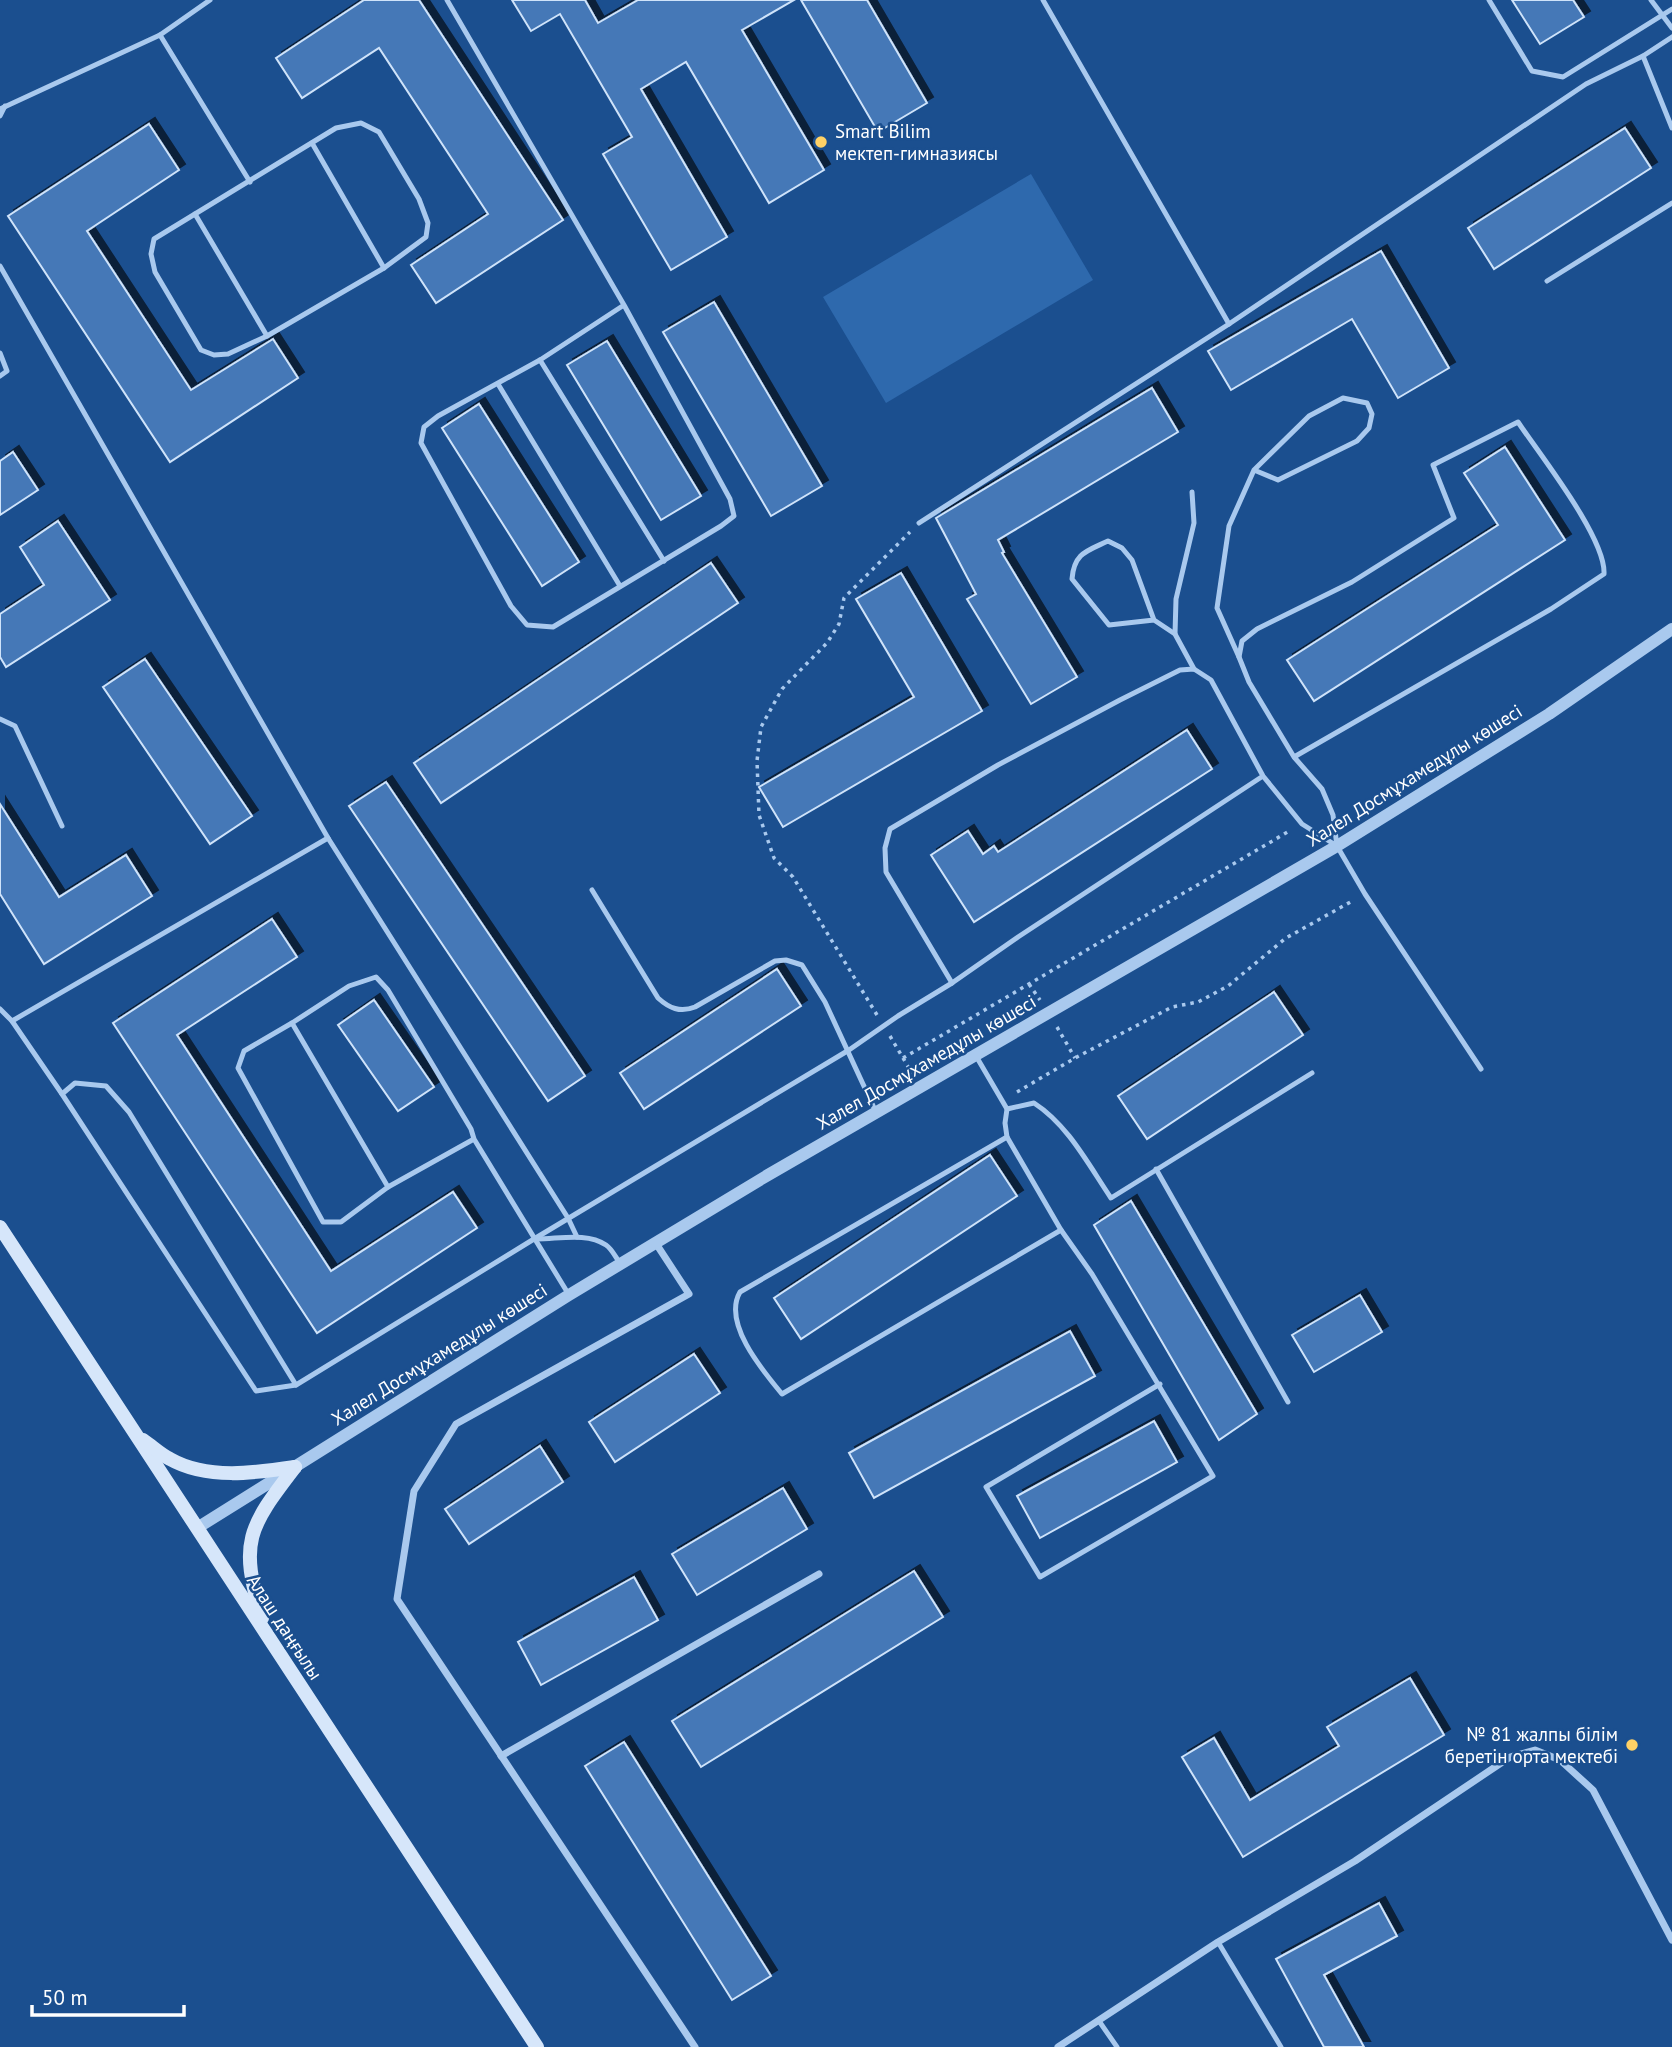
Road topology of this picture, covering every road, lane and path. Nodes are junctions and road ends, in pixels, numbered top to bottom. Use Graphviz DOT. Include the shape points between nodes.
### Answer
graph roads {
  1 [pos="210,0"];
  2 [pos="447,0"];
  3 [pos="1043,0"];
  4 [pos="1489,0"];
  5 [pos="1651,0"];
  6 [pos="1672,9"];
  7 [pos="1662,15"];
  8 [pos="1672,28"];
  9 [pos="160,35"];
  10 [pos="1672,37"];
  11 [pos="1643,56"];
  12 [pos="3,108"];
  13 [pos="0,116"];
  14 [pos="1672,128"];
  15 [pos="312,143"];
  16 [pos="250,182"];
  17 [pos="1672,203"];
  18 [pos="195,214"];
  19 [pos="0,266"];
  20 [pos="384,268"];
  21 [pos="1547,281"];
  22 [pos="624,305"];
  23 [pos="1229,324"];
  24 [pos="267,335"];
  25 [pos="0,354"];
  26 [pos="540,360"];
  27 [pos="0,376"];
  28 [pos="498,384"];
  29 [pos="1254,470"];
  30 [pos="1192,492"];
  31 [pos="919,523"];
  32 [pos="664,561"];
  33 [pos="620,586"];
  34 [pos="1154,620"];
  35 [pos="1672,629"];
  36 [pos="1175,634"];
  37 [pos="1239,657"];
  38 [pos="1194,669"];
  39 [pos="0,719"];
  40 [pos="1294,757"];
  41 [pos="1263,776"];
  42 [pos="1302,824"];
  43 [pos="62,826"];
  44 [pos="328,838"];
  45 [pos="1337,846"];
  46 [pos="592,890"];
  47 [pos="1365,894"];
  48 [pos="952,983"];
  49 [pos="0,1009"];
  50 [pos="12,1021"];
  51 [pos="292,1023"];
  52 [pos="884,1026"];
  53 [pos="849,1050"];
  54 [pos="975,1053"];
  55 [pos="903,1058"];
  56 [pos="1481,1069"];
  57 [pos="1312,1073"];
  58 [pos="919,1086"];
  59 [pos="62,1094"];
  60 [pos="1002,1101"];
  61 [pos="1007,1109"];
  62 [pos="876,1112"];
  63 [pos="1007,1137"];
  64 [pos="474,1139"];
  65 [pos="1156,1170"];
  66 [pos="387,1187"];
  67 [pos="568,1218"];
  68 [pos="0,1227"];
  69 [pos="1061,1230"];
  70 [pos="576,1237"];
  71 [pos="534,1239"];
  72 [pos="655,1242"];
  73 [pos="620,1264"];
  74 [pos="569,1295"];
  75 [pos="1160,1384"];
  76 [pos="296,1385"];
  77 [pos="1288,1402"];
  78 [pos="136,1435"];
  79 [pos="295,1467"];
  80 [pos="197,1528"];
  81 [pos="819,1574"];
  82 [pos="268,1636"];
  83 [pos="501,1756"];
  84 [pos="1672,1940"];
  85 [pos="1218,1942"];
  86 [pos="1099,2021"];
  87 [pos="537,2047"];
  88 [pos="695,2047"];
  89 [pos="1058,2047"];
  90 [pos="1117,2047"];
  91 [pos="1281,2047"];
  1 -- 9 [label="lane"];
  2 -- 22 [label="lane"];
  3 -- 23 [label="lane"];
  4 -- 7 [label="lane" via="1532,71 1563,77"];
  5 -- 7 [label="lane"];
  6 -- 7 [label="lane"];
  7 -- 8 [label="lane"];
  9 -- 12 [label="lane"];
  9 -- 16 [label="lane"];
  10 -- 11 [label="lane"];
  11 -- 14 [label="lane"];
  11 -- 23 [label="lane" via="1586,84"];
  12 -- 13 [label="lane"];
  15 -- 16 [label="lane"];
  15 -- 20 [label="lane"];
  15 -- 20 [label="lane" via="336,128 360,123 379,132 419,199 428,223 426,237"];
  16 -- 18 [label="lane"];
  17 -- 21 [label="lane"];
  18 -- 24 [label="lane"];
  18 -- 24 [label="lane" via="154,239 151,254 155,272 201,350 228,354"];
  19 -- 44 [label="lane"];
  20 -- 24 [label="lane"];
  22 -- 26 [label="lane"];
  22 -- 32 [label="lane" via="730,499 734,516"];
  23 -- 31 [label="lane"];
  25 -- 27 [label="lane" via="7,372"];
  26 -- 28 [label="lane"];
  26 -- 32 [label="lane"];
  28 -- 33 [label="lane"];
  28 -- 33 [label="lane" via="438,416 424,427 421,443 511,606 527,625 553,627"];
  29 -- 29 [label="lane" via="1308,416 1343,398 1367,403 1373,414 1369,428 1357,441 1278,480"];
  29 -- 37 [label="lane" via="1229,526 1217,608"];
  30 -- 36 [label="lane" via="1194,523 1176,599"];
  31 -- 52 [label="path" via="844,598 839,624 827,643 782,689 761,727 757,761 759,815 774,858 793,877"];
  32 -- 33 [label="lane"];
  34 -- 34 [label="lane" via="1109,625 1072,579 1080,555 1108,541 1122,548 1132,560"];
  34 -- 36 [label="lane"];
  35 -- 45 [label="street, Халел Досмұхамедұлы көшесі" via="1549,715"];
  36 -- 38 [label="lane"];
  37 -- 40 [label="lane"];
  37 -- 40 [label="lane" via="1242,641 1257,629 1352,582 1454,518 1433,466 1518,422 1588,526 1604,561 1604,574"];
  38 -- 41 [label="lane" via="1211,680"];
  38 -- 48 [label="lane" via="1180,670 1120,700 890,829 886,872"];
  39 -- 43 [label="lane" via="15,726"];
  40 -- 45 [label="lane" via="1322,789 1333,815"];
  41 -- 42 [label="lane"];
  41 -- 48 [label="lane"];
  42 -- 45 [label="lane"];
  42 -- 55 [label="path"];
  44 -- 50 [label="lane"];
  44 -- 67 [label="lane"];
  45 -- 47 [label="lane"];
  45 -- 54 [label="street, Халел Досмұхамедұлы көшесі"];
  46 -- 53 [label="lane" via="658,998 670,1008 688,1010 775,961 786,960 802,965"];
  47 -- 56 [label="lane"];
  47 -- 60 [label="path" via="1286,938 1228,986 1198,1002 1172,1007"];
  48 -- 52 [label="lane"];
  49 -- 50 [label="lane"];
  50 -- 59 [label="lane"];
  51 -- 64 [label="lane" via="349,986 376,977 388,990"];
  51 -- 66 [label="lane"];
  51 -- 66 [label="lane" via="244,1051 238,1068 323,1222 341,1222"];
  52 -- 53 [label="lane"];
  52 -- 55 [label="path"];
  53 -- 62 [label="lane"];
  53 -- 67 [label="lane"];
  54 -- 58 [label="street, Халел Досмұхамедұлы көшесі"];
  54 -- 60 [label="lane"];
  55 -- 58 [label="path"];
  57 -- 65 [label="lane"];
  58 -- 62 [label="street, Халел Досмұхамедұлы көшесі"];
  59 -- 76 [label="lane" via="256,1391"];
  59 -- 76 [label="lane" via="75,1083 106,1086 129,1112"];
  60 -- 61 [label="lane"];
  61 -- 63 [label="lane"];
  61 -- 65 [label="lane" via="1034,1103 1050,1114 1111,1198"];
  62 -- 72 [label="street, Халел Досмұхамедұлы көшесі"];
  63 -- 69 [label="lane"];
  63 -- 69 [label="lane" via="740,1292 736,1321 745,1341 782,1394"];
  64 -- 66 [label="lane"];
  64 -- 71 [label="lane"];
  65 -- 77 [label="lane"];
  67 -- 70 [label="lane"];
  67 -- 71 [label="lane"];
  68 -- 78 [label="main road, Алаш даңғылы"];
  69 -- 75 [label="lane"];
  70 -- 71 [label="lane"];
  70 -- 73 [label="lane" via="607,1246"];
  71 -- 74 [label="lane"];
  71 -- 76 [label="lane"];
  72 -- 73 [label="street, Халел Досмұхамедұлы көшесі"];
  72 -- 83 [label="street" via="688,1294 456,1424 414,1491 397,1599"];
  73 -- 74 [label="street, Халел Досмұхамедұлы көшесі"];
  74 -- 79 [label="street, Халел Досмұхамедұлы көшесі"];
  75 -- 75 [label="lane" via="1213,1476 1040,1577 986,1487"];
  78 -- 79 [label="main road" via="171,1460 210,1472 249,1474"];
  78 -- 80 [label="main road, Алаш даңғылы"];
  79 -- 80 [label="street, Халел Досмұхамедұлы көшесі"];
  79 -- 82 [label="main road" via="266,1504 250,1542 252,1586"];
  80 -- 82 [label="main road, Алаш даңғылы"];
  81 -- 83 [label="street"];
  82 -- 87 [label="main road, Алаш даңғылы"];
  83 -- 88 [label="street"];
  84 -- 85 [label="street" via="1593,1790 1560,1760 1535,1750 1510,1757 1355,1861"];
  85 -- 86 [label="street"];
  85 -- 91 [label="lane"];
  86 -- 89 [label="street"];
  86 -- 90 [label="lane"];
}
